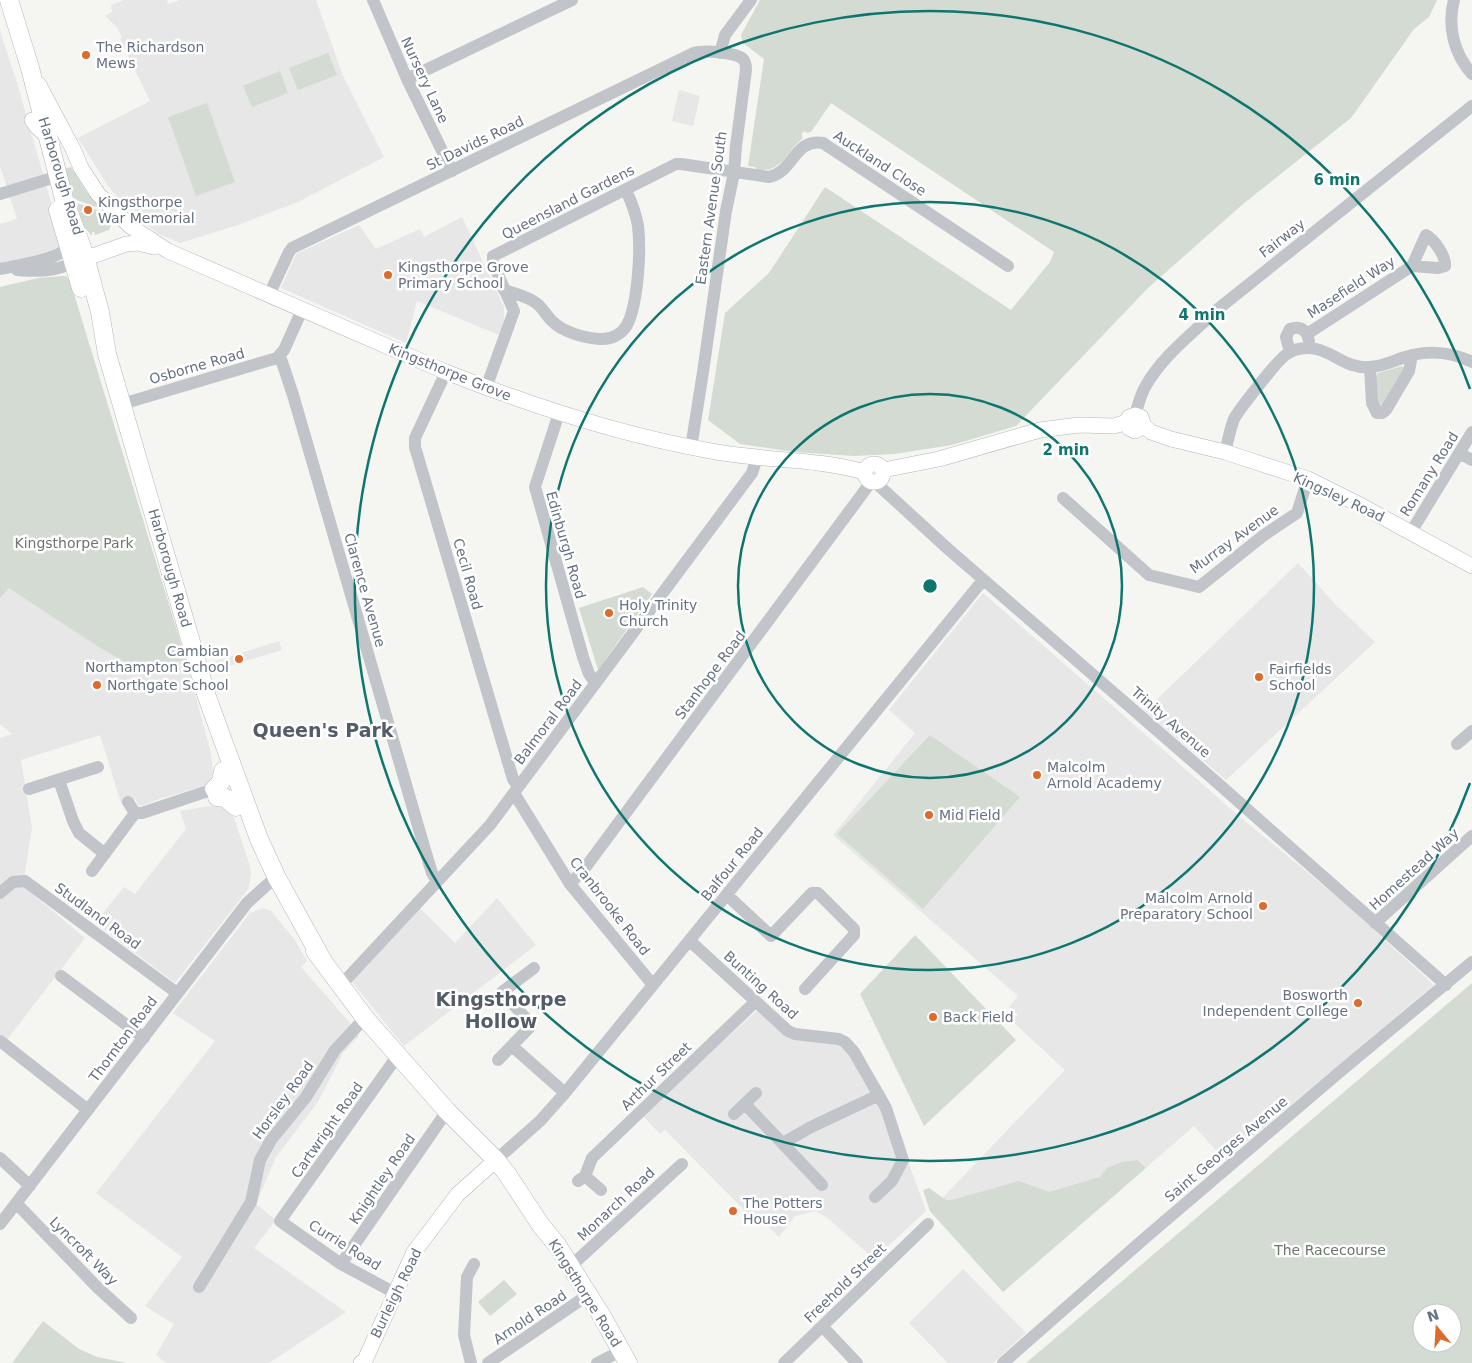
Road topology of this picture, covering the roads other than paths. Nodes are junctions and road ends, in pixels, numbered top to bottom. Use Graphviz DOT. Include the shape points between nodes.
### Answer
graph roads {
  1 [pos="9,0"];
  2 [pos="372,0"];
  3 [pos="572,0"];
  4 [pos="751,0"];
  5 [pos="1454,0"];
  6 [pos="0,8"];
  7 [pos="720,53"];
  8 [pos="30,68"];
  9 [pos="1472,74"];
  10 [pos="407,79"];
  11 [pos="1472,106"];
  12 [pos="32,120"];
  13 [pos="47,136"];
  14 [pos="81,168"];
  15 [pos="452,172"];
  16 [pos="734,173"];
  17 [pos="49,178"];
  18 [pos="626,190"];
  19 [pos="0,194"];
  20 [pos="140,233"];
  21 [pos="168,250"];
  22 [pos="72,255"];
  23 [pos="1008,266"];
  24 [pos="1412,266"];
  25 [pos="0,269"];
  26 [pos="0,273"];
  27 [pos="504,290"];
  28 [pos="269,295"];
  29 [pos="530,299"];
  30 [pos="302,310"];
  31 [pos="514,311"];
  32 [pos="1307,334"];
  33 [pos="1314,349"];
  34 [pos="1290,352"];
  35 [pos="1412,355"];
  36 [pos="280,356"];
  37 [pos="1472,362"];
  38 [pos="1370,368"];
  39 [pos="446,372"];
  40 [pos="486,388"];
  41 [pos="122,404"];
  42 [pos="559,413"];
  43 [pos="1135,421"];
  44 [pos="1472,432"];
  45 [pos="691,448"];
  46 [pos="1225,452"];
  47 [pos="1459,453"];
  48 [pos="757,458"];
  49 [pos="1472,460"];
  50 [pos="874,477"];
  51 [pos="1308,479"];
  52 [pos="1063,498"];
  53 [pos="1411,532"];
  54 [pos="1472,566"];
  55 [pos="983,580"];
  56 [pos="596,683"];
  57 [pos="1472,730"];
  58 [pos="1461,743"];
  59 [pos="98,767"];
  60 [pos="228,768"];
  61 [pos="59,780"];
  62 [pos="30,789"];
  63 [pos="516,790"];
  64 [pos="228,796"];
  65 [pos="128,802"];
  66 [pos="135,813"];
  67 [pos="1472,836"];
  68 [pos="105,854"];
  69 [pos="92,871"];
  70 [pos="272,881"];
  71 [pos="437,882"];
  72 [pos="570,884"];
  73 [pos="0,892"];
  74 [pos="727,895"];
  75 [pos="1375,923"];
  76 [pos="690,940"];
  77 [pos="1472,962"];
  78 [pos="534,968"];
  79 [pos="61,976"];
  80 [pos="653,985"];
  81 [pos="1446,985"];
  82 [pos="340,986"];
  83 [pos="805,989"];
  84 [pos="177,993"];
  85 [pos="756,1002"];
  86 [pos="365,1018"];
  87 [pos="144,1038"];
  88 [pos="0,1041"];
  89 [pos="512,1046"];
  90 [pos="398,1055"];
  91 [pos="498,1060"];
  92 [pos="565,1093"];
  93 [pos="756,1093"];
  94 [pos="879,1096"];
  95 [pos="745,1104"];
  96 [pos="88,1110"];
  97 [pos="448,1111"];
  98 [pos="734,1114"];
  99 [pos="783,1144"];
  100 [pos="0,1158"];
  101 [pos="491,1164"];
  102 [pos="682,1164"];
  103 [pos="822,1185"];
  104 [pos="30,1186"];
  105 [pos="601,1190"];
  106 [pos="875,1196"];
  107 [pos="16,1203"];
  108 [pos="280,1222"];
  109 [pos="0,1224"];
  110 [pos="540,1224"];
  111 [pos="928,1224"];
  112 [pos="341,1264"];
  113 [pos="474,1264"];
  114 [pos="571,1266"];
  115 [pos="199,1287"];
  116 [pos="395,1293"];
  117 [pos="586,1297"];
  118 [pos="132,1318"];
  119 [pos="822,1326"];
  120 [pos="621,1360"];
  121 [pos="364,1362"];
  122 [pos="471,1363"];
  123 [pos="488,1363"];
  124 [pos="597,1363"];
  125 [pos="784,1363"];
  126 [pos="857,1363"];
  127 [pos="1003,1363"];
  1 -- 8 [label="highway, Harborough Road"];
  2 -- 10 [label="street, Nursery Lane"];
  3 -- 10 [label="street"];
  4 -- 7 [label="street" via="725,35"];
  5 -- 9 [label="street" via="1453,37 1460,57"];
  6 -- 12 [label="highway, Harborough Road"];
  7 -- 15 [label="street, St Davids Road" via="694,53"];
  7 -- 16 [label="street, Eastern Avenue South" via="740,57 746,66"];
  8 -- 13 [label="highway, Harborough Road"];
  8 -- 14 [label="main road, Kingsthorpe Grove"];
  10 -- 15 [label="street, Nursery Lane"];
  11 -- 43 [label="street, Fairway" via="1218,310 1182,343 1145,387"];
  12 -- 13 [label="main road, Kingsthorpe Grove"];
  12 -- 17 [label="highway, Harborough Road"];
  13 -- 14 [label="main road, Kingsthorpe Grove"];
  13 -- 22 [label="highway, Harborough Road" via="64,199"];
  14 -- 20 [label="main road, Kingsthorpe Grove" via="105,202"];
  15 -- 28 [label="street, St Davids Road" via="292,248"];
  16 -- 18 [label="street, Queensland Gardens" via="676,164"];
  16 -- 23 [label="street, Auckland Close" via="773,177 785,170 803,147 812,142 823,143"];
  16 -- 45 [label="street, Eastern Avenue South"];
  17 -- 19 [label="street"];
  17 -- 22 [label="highway, Harborough Road"];
  18 -- 27 [label="street, Queensland Gardens" via="493,256 492,263"];
  18 -- 29 [label="street" via="638,223 639,253 631,313 623,330 616,336 600,339 568,332"];
  20 -- 21 [label="main road, Kingsthorpe Grove"];
  20 -- 22 [label="main road" via="126,232"];
  21 -- 22 [label="main road" via="133,243"];
  21 -- 28 [label="main road, Kingsthorpe Grove"];
  22 -- 25 [label="street" via="66,247 48,258"];
  22 -- 26 [label="street"];
  22 -- 41 [label="highway, Harborough Road"];
  24 -- 32 [label="street, Masefield Way"];
  27 -- 29 [label="street"];
  27 -- 31 [label="street, Queensland Gardens"];
  28 -- 30 [label="main road, Kingsthorpe Grove"];
  29 -- 31 [label="street"];
  30 -- 36 [label="street"];
  30 -- 39 [label="main road, Kingsthorpe Grove"];
  31 -- 40 [label="street"];
  32 -- 33 [label="street, Masefield Way"];
  32 -- 34 [label="street, Masefield Way" via="1297,327 1288,331 1286,340"];
  33 -- 34 [label="street"];
  33 -- 38 [label="street" via="1350,365"];
  34 -- 46 [label="street" via="1281,358 1235,417"];
  35 -- 37 [label="street" via="1444,353"];
  35 -- 38 [label="street"];
  35 -- 38 [label="street" via="1409,370 1382,413 1377,413 1372,404"];
  36 -- 41 [label="street, Osborne Road"];
  36 -- 71 [label="street, Clarence Avenue"];
  39 -- 40 [label="main road, Kingsthorpe Grove"];
  39 -- 63 [label="street, Cecil Road" via="415,438 415,446"];
  40 -- 42 [label="main road, Kingsthorpe Grove"];
  41 -- 60 [label="highway, Harborough Road"];
  42 -- 45 [label="main road, Kingsthorpe Grove"];
  42 -- 56 [label="street, Edinburgh Road" via="535,487 583,657"];
  43 -- 46 [label="main road, Kingsley Road" via="1151,432"];
  43 -- 50 [label="main road" via="1114,426 1078,425 1040,430"];
  44 -- 47 [label="street, Romany Road"];
  45 -- 48 [label="main road, Kingsthorpe Grove"];
  46 -- 51 [label="main road, Kingsley Road"];
  47 -- 49 [label="street"];
  47 -- 53 [label="street, Romany Road"];
  48 -- 50 [label="main road, Kingsthorpe Grove" via="844,466"];
  48 -- 56 [label="street, Balmoral Road" via="752,473"];
  50 -- 55 [label="street, Trinity Avenue"];
  50 -- 72 [label="street, Stanhope Road"];
  51 -- 52 [label="street, Murray Avenue" via="1297,513 1198,587 1149,575"];
  51 -- 53 [label="main road, Kingsley Road"];
  53 -- 54 [label="main road, Kingsley Road"];
  55 -- 74 [label="street, Balfour Road"];
  55 -- 75 [label="street, Trinity Avenue"];
  56 -- 63 [label="street, Balmoral Road"];
  57 -- 58 [label="street"];
  59 -- 61 [label="street"];
  60 -- 64 [label="highway, Harborough Road"];
  60 -- 64 [label="highway" via="220,782"];
  61 -- 62 [label="street"];
  61 -- 68 [label="street" via="76,828"];
  63 -- 71 [label="street, Balmoral Road" via="486,829"];
  63 -- 72 [label="street, Cranbrooke Road"];
  64 -- 66 [label="street"];
  64 -- 70 [label="highway, Kingsthorpe Road" via="258,866"];
  64 -- 70 [label="highway" via="251,817 252,829"];
  65 -- 66 [label="street"];
  66 -- 68 [label="street"];
  67 -- 75 [label="street, Homestead Way"];
  68 -- 69 [label="street"];
  70 -- 82 [label="highway, Kingsthorpe Road" via="293,925"];
  70 -- 84 [label="street, Thornton Road" via="247,902"];
  71 -- 82 [label="street, Balmoral Road"];
  72 -- 80 [label="street, Cranbrooke Road"];
  73 -- 84 [label="street, Studland Road" via="13,882 25,881"];
  74 -- 76 [label="street, Balfour Road"];
  74 -- 83 [label="street" via="771,936 812,893 818,893 854,929 854,935 822,978"];
  75 -- 81 [label="street, Trinity Avenue"];
  76 -- 80 [label="street, Balfour Road"];
  76 -- 85 [label="street, Bunting Road"];
  77 -- 81 [label="street, Saint Georges Avenue"];
  78 -- 89 [label="street" via="502,992 530,1022"];
  79 -- 87 [label="street"];
  80 -- 92 [label="street, Balfour Road"];
  81 -- 127 [label="street, Saint Georges Avenue" via="1342,1070"];
  82 -- 86 [label="highway, Kingsthorpe Road"];
  84 -- 87 [label="street, Thornton Road"];
  85 -- 94 [label="street, Bunting Road" via="788,1031 845,1042"];
  85 -- 105 [label="street, Arthur Street" via="592,1158 582,1178"];
  86 -- 90 [label="highway, Kingsthorpe Road"];
  86 -- 115 [label="street, Horsley Road" via="335,1050 306,1097 271,1140 260,1160 251,1202"];
  87 -- 96 [label="street, Thornton Road"];
  88 -- 96 [label="street"];
  89 -- 91 [label="street"];
  89 -- 92 [label="street"];
  90 -- 97 [label="highway, Kingsthorpe Road"];
  90 -- 108 [label="street, Cartwright Road"];
  92 -- 101 [label="street, Balfour Road" via="540,1121"];
  93 -- 95 [label="street"];
  94 -- 99 [label="street"];
  94 -- 106 [label="street, Bunting Road" via="903,1160 892,1181"];
  95 -- 98 [label="street"];
  95 -- 99 [label="street"];
  96 -- 104 [label="street, Thornton Road"];
  97 -- 101 [label="highway, Kingsthorpe Road"];
  97 -- 112 [label="street, Knightley Road"];
  99 -- 103 [label="street"];
  100 -- 104 [label="street"];
  101 -- 110 [label="highway, Kingsthorpe Road" via="508,1174"];
  101 -- 116 [label="main road, Burleigh Road" via="458,1194 414,1252"];
  102 -- 114 [label="street, Monarch Road"];
  104 -- 107 [label="street, Thornton Road"];
  107 -- 109 [label="street, Thornton Road"];
  107 -- 118 [label="street, Lyncroft Way" via="98,1288"];
  108 -- 112 [label="street, Currie Road"];
  110 -- 114 [label="highway, Kingsthorpe Road"];
  110 -- 117 [label="highway, Kingsthorpe Road" via="549,1248"];
  111 -- 119 [label="street, Freehold Street"];
  112 -- 116 [label="street, Currie Road"];
  113 -- 122 [label="street" via="467,1277 464,1335"];
  114 -- 117 [label="highway, Kingsthorpe Road"];
  116 -- 121 [label="main road, Burleigh Road"];
  117 -- 120 [label="highway, Kingsthorpe Road"];
  117 -- 123 [label="street, Arnold Road"];
  119 -- 125 [label="street, Freehold Street"];
  119 -- 126 [label="street"];
  120 -- 124 [label="street"];
}
